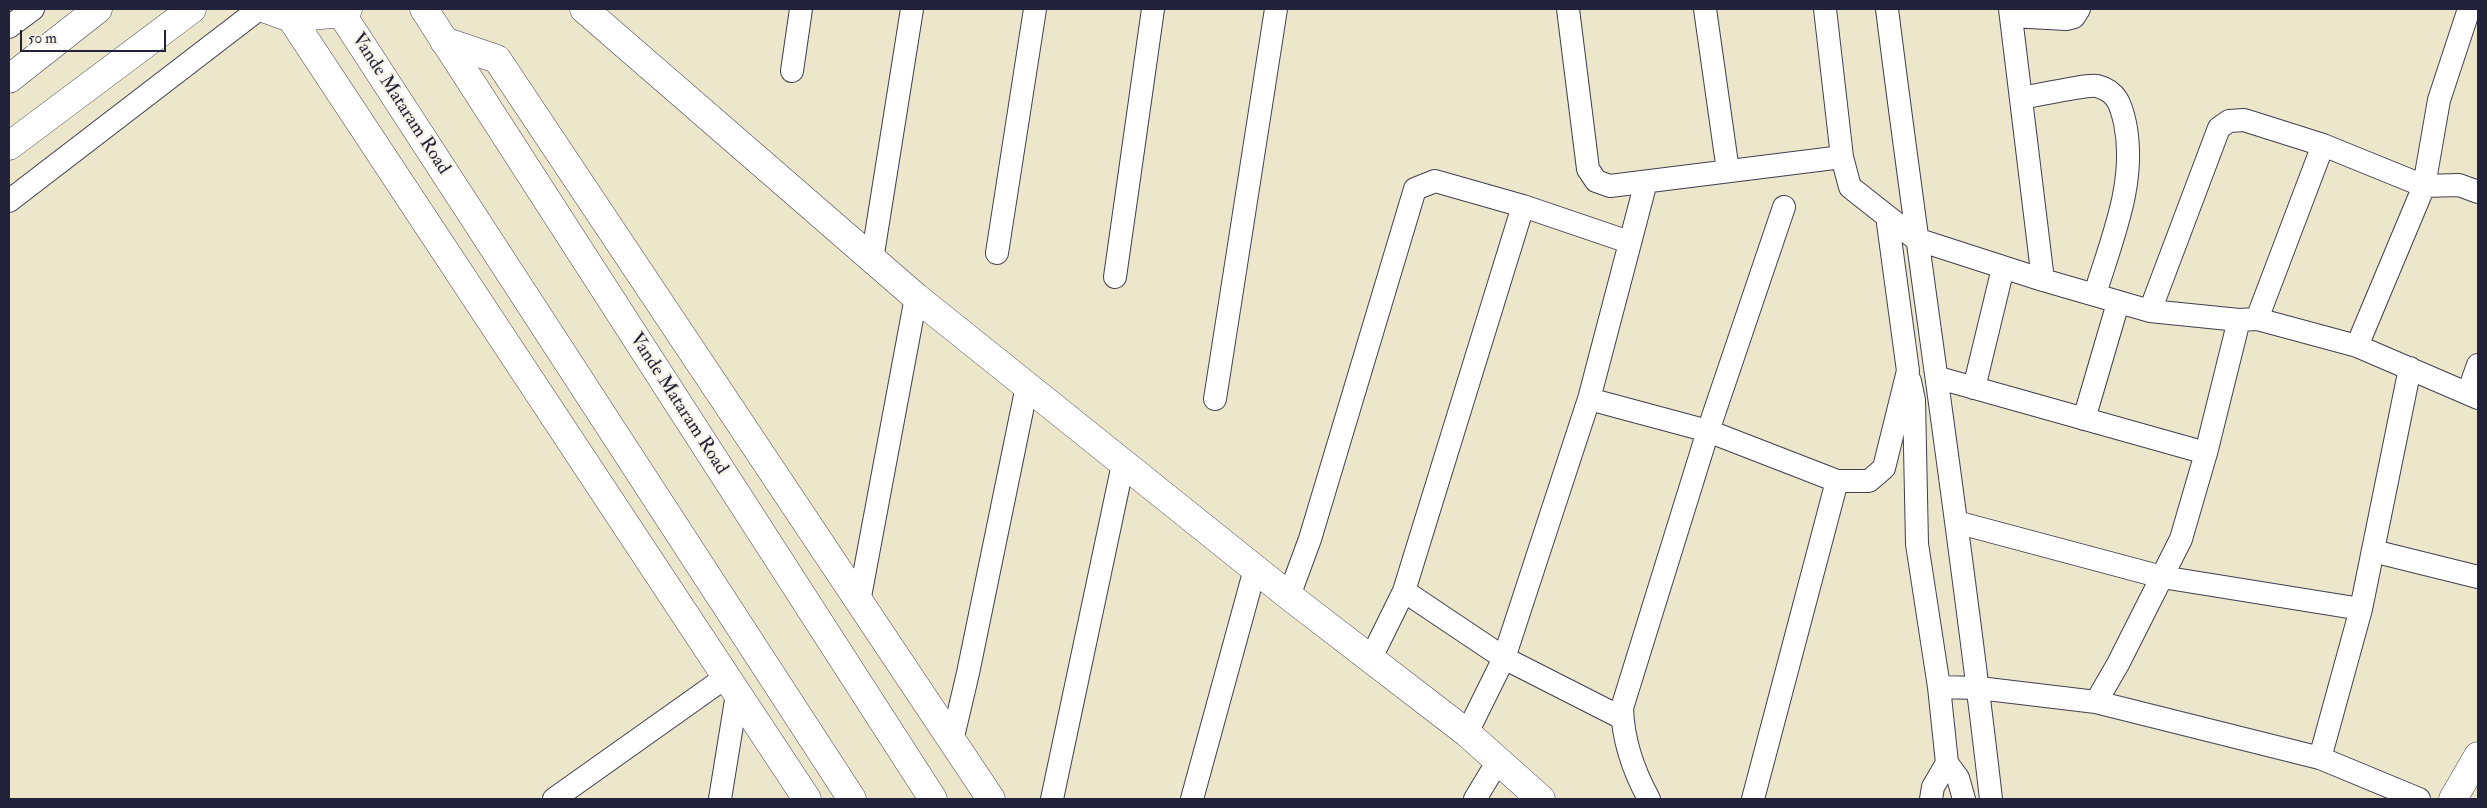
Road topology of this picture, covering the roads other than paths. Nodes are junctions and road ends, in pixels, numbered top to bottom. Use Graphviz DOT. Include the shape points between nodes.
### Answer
graph roads {
  1 [pos="33,9"];
  2 [pos="98,9"];
  3 [pos="192,9"];
  4 [pos="259,9"];
  5 [pos="424,9"];
  6 [pos="584,9"];
  7 [pos="801,9"];
  8 [pos="912,9"];
  9 [pos="1035,9"];
  10 [pos="1153,9"];
  11 [pos="1276,9"];
  12 [pos="1568,9"];
  13 [pos="1705,9"];
  14 [pos="1825,9"];
  15 [pos="1888,9"];
  16 [pos="2079,9"];
  17 [pos="2469,9"];
  18 [pos="344,11"];
  19 [pos="2011,12"];
  20 [pos="278,13"];
  21 [pos="9,27"];
  22 [pos="444,41"];
  23 [pos="792,72"];
  24 [pos="9,79"];
  25 [pos="2022,98"];
  26 [pos="2323,145"];
  27 [pos="9,146"];
  28 [pos="1842,157"];
  29 [pos="1728,171"];
  30 [pos="1646,182"];
  31 [pos="2424,186"];
  32 [pos="2478,192"];
  33 [pos="9,201"];
  34 [pos="1523,206"];
  35 [pos="1784,206"];
  36 [pos="1887,216"];
  37 [pos="1916,239"];
  38 [pos="1629,242"];
  39 [pos="997,253"];
  40 [pos="872,260"];
  41 [pos="2003,268"];
  42 [pos="1115,277"];
  43 [pos="2043,280"];
  44 [pos="2095,294"];
  45 [pos="916,297"];
  46 [pos="2118,304"];
  47 [pos="2150,311"];
  48 [pos="2248,319"];
  49 [pos="2358,346"];
  50 [pos="2478,365"];
  51 [pos="2410,368"];
  52 [pos="1908,370"];
  53 [pos="1939,378"];
  54 [pos="1027,386"];
  55 [pos="1974,388"];
  56 [pos="2473,395"];
  57 [pos="1215,398"];
  58 [pos="1589,399"];
  59 [pos="2084,419"];
  60 [pos="1708,431"];
  61 [pos="2206,452"];
  62 [pos="1123,464"];
  63 [pos="1837,481"];
  64 [pos="1956,522"];
  65 [pos="2373,551"];
  66 [pos="1255,569"];
  67 [pos="2162,577"];
  68 [pos="2478,577"];
  69 [pos="1404,590"];
  70 [pos="1289,596"];
  71 [pos="859,602"];
  72 [pos="2361,609"];
  73 [pos="1504,658"];
  74 [pos="1370,660"];
  75 [pos="732,686"];
  76 [pos="1939,688"];
  77 [pos="1978,688"];
  78 [pos="2096,702"];
  79 [pos="1622,718"];
  80 [pos="1467,733"];
  81 [pos="952,741"];
  82 [pos="2478,756"];
  83 [pos="2320,758"];
  84 [pos="1498,761"];
  85 [pos="1947,763"];
  86 [pos="1195,797"];
  87 [pos="554,799"];
  88 [pos="720,799"];
  89 [pos="807,799"];
  90 [pos="852,799"];
  91 [pos="933,799"];
  92 [pos="991,799"];
  93 [pos="1052,799"];
  94 [pos="1476,799"];
  95 [pos="1541,799"];
  96 [pos="1649,799"];
  97 [pos="1753,799"];
  98 [pos="1931,799"];
  99 [pos="1964,799"];
  100 [pos="1991,799"];
  101 [pos="2418,799"];
  102 [pos="2453,799"];
  1 -- 21 [label="street"];
  2 -- 24 [label="street"];
  3 -- 27 [label="street"];
  4 -- 33 [label="street"];
  5 -- 22 [label="street, Vande Mataram Road"];
  6 -- 40 [label="street"];
  7 -- 23 [label="street"];
  8 -- 40 [label="street"];
  9 -- 39 [label="street"];
  10 -- 42 [label="street"];
  11 -- 57 [label="street"];
  12 -- 30 [label="street" via="1588,169 1596,181 1610,186"];
  13 -- 29 [label="street"];
  14 -- 28 [label="street"];
  15 -- 37 [label="street"];
  16 -- 19 [label="street" via="2074,18 2066,19"];
  17 -- 31 [label="street" via="2439,100"];
  18 -- 20 [label="street"];
  18 -- 90 [label="street, Vande Mataram Road"];
  19 -- 25 [label="street"];
  20 -- 75 [label="street"];
  22 -- 71 [label="street" via="498,59"];
  22 -- 91 [label="street, Vande Mataram Road"];
  25 -- 43 [label="street"];
  25 -- 44 [label="street" via="2096,86 2114,94 2122,105 2129,140 2128,176 2124,203"];
  26 -- 31 [label="street"];
  26 -- 47 [label="street" via="2244,120 2229,121 2219,128"];
  26 -- 48 [label="street"];
  28 -- 29 [label="street"];
  28 -- 36 [label="street" via="1850,187"];
  29 -- 30 [label="street"];
  30 -- 38 [label="street"];
  31 -- 32 [label="street" via="2459,185"];
  31 -- 49 [label="street"];
  34 -- 38 [label="street"];
  34 -- 69 [label="street"];
  34 -- 70 [label="street" via="1435,181 1415,189 1310,539"];
  35 -- 60 [label="street"];
  36 -- 37 [label="street"];
  36 -- 52 [label="street"];
  37 -- 41 [label="street"];
  37 -- 53 [label="street"];
  38 -- 58 [label="street"];
  40 -- 45 [label="street"];
  41 -- 43 [label="street"];
  41 -- 55 [label="street"];
  43 -- 44 [label="street"];
  44 -- 46 [label="street"];
  45 -- 54 [label="street"];
  45 -- 71 [label="street"];
  46 -- 47 [label="street"];
  46 -- 59 [label="street"];
  47 -- 48 [label="street"];
  48 -- 49 [label="street"];
  48 -- 61 [label="street"];
  49 -- 51 [label="street"];
  50 -- 56 [label="street"];
  51 -- 56 [label="street"];
  51 -- 65 [label="street"];
  52 -- 63 [label="street" via="1884,468 1869,481"];
  52 -- 76 [label="street" via="1914,400 1917,544"];
  53 -- 55 [label="street"];
  53 -- 64 [label="street"];
  54 -- 62 [label="street"];
  54 -- 81 [label="street"];
  55 -- 59 [label="street"];
  58 -- 60 [label="street"];
  58 -- 73 [label="street"];
  59 -- 61 [label="street"];
  60 -- 63 [label="street"];
  60 -- 79 [label="street" via="1622,708"];
  61 -- 67 [label="street" via="2180,539"];
  62 -- 66 [label="street"];
  62 -- 93 [label="street"];
  63 -- 97 [label="street"];
  64 -- 67 [label="street"];
  64 -- 77 [label="street"];
  65 -- 68 [label="street"];
  65 -- 72 [label="street"];
  66 -- 70 [label="street"];
  66 -- 86 [label="street"];
  67 -- 72 [label="street"];
  67 -- 78 [label="street"];
  69 -- 73 [label="street"];
  69 -- 74 [label="street"];
  70 -- 74 [label="street"];
  71 -- 81 [label="street"];
  72 -- 83 [label="street"];
  73 -- 79 [label="street"];
  73 -- 80 [label="street"];
  74 -- 80 [label="street"];
  75 -- 87 [label="street"];
  75 -- 88 [label="street"];
  75 -- 89 [label="street"];
  76 -- 77 [label="street"];
  76 -- 85 [label="street"];
  77 -- 78 [label="street"];
  77 -- 100 [label="street"];
  78 -- 83 [label="street"];
  79 -- 96 [label="street" via="1631,759"];
  80 -- 84 [label="street"];
  81 -- 92 [label="street"];
  82 -- 102 [label="street"];
  83 -- 101 [label="street"];
  84 -- 94 [label="street"];
  84 -- 95 [label="street"];
  85 -- 98 [label="street" via="1933,787"];
  85 -- 99 [label="street" via="1958,778"];
}
